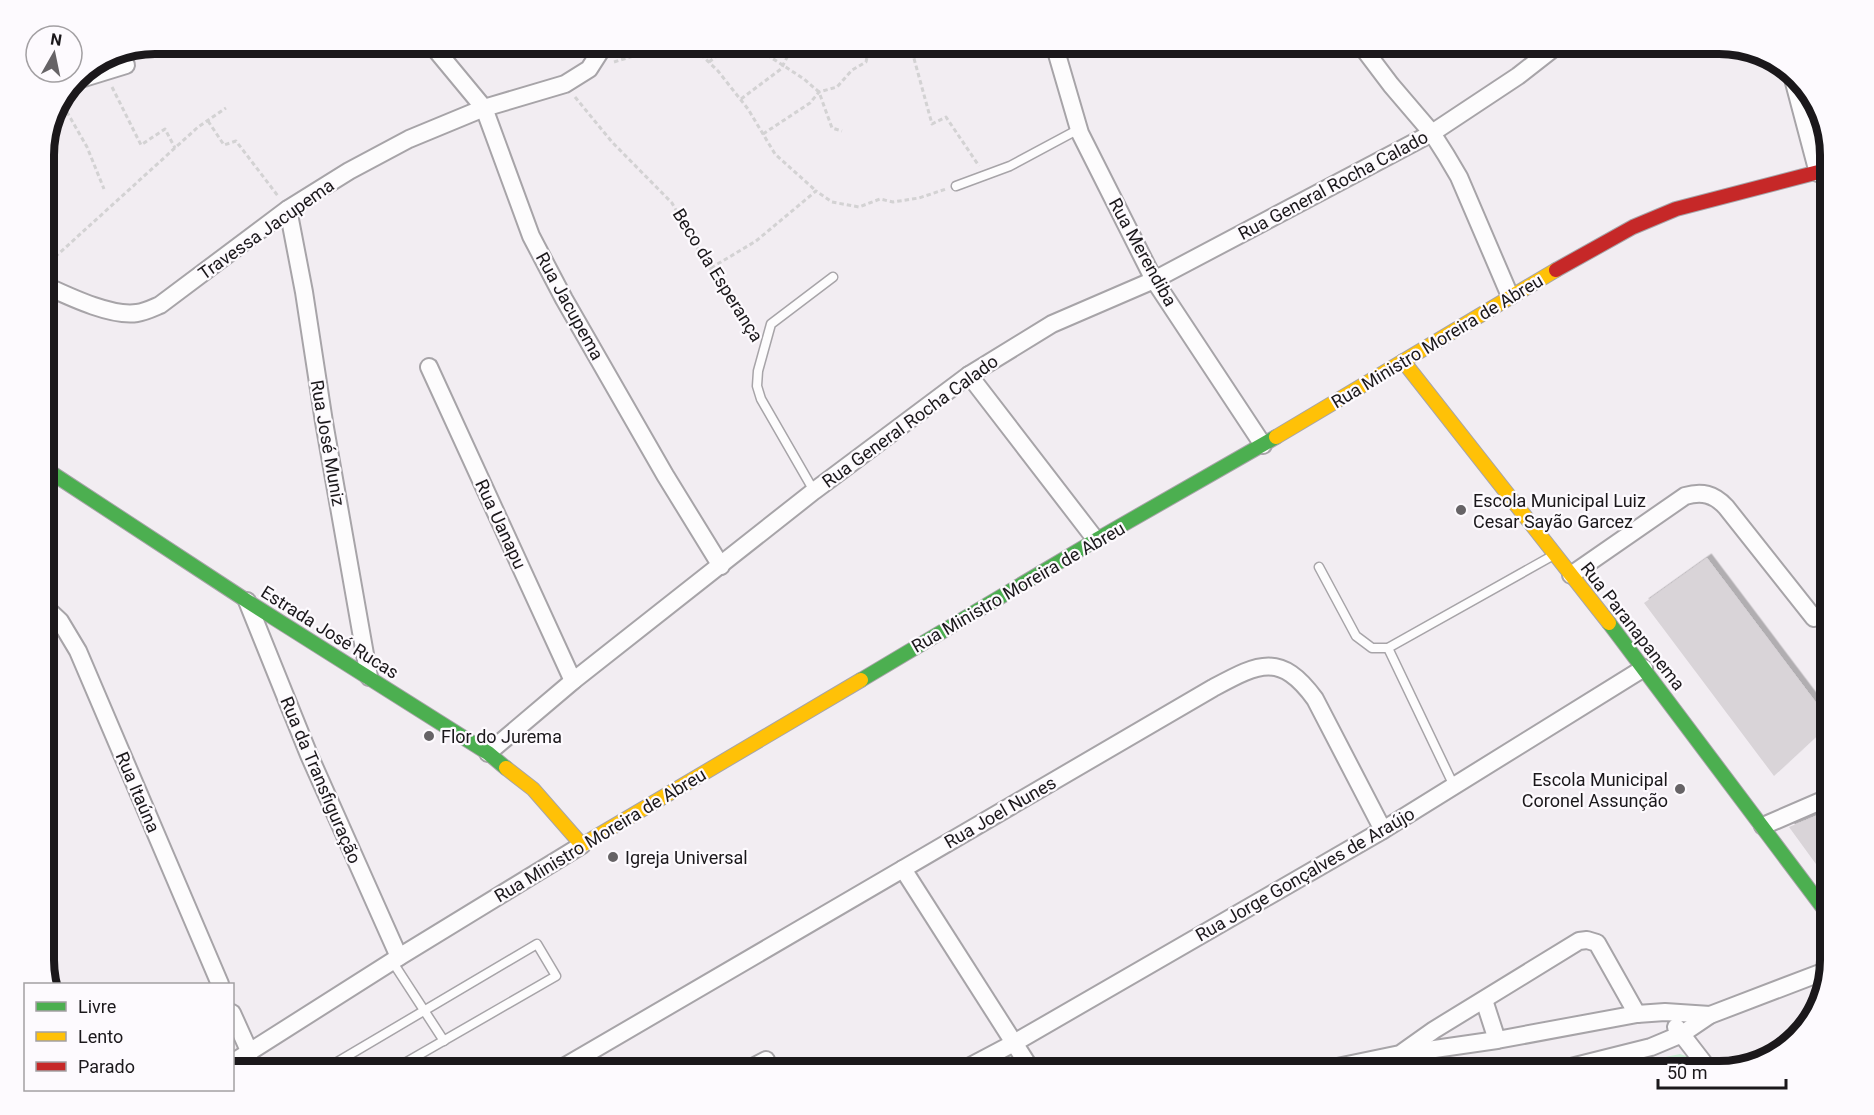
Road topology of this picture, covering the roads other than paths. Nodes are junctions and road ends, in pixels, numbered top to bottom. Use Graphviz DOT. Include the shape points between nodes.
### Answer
graph roads {
  1 [pos="439,54"];
  2 [pos="599,54"];
  3 [pos="1057,54"];
  4 [pos="1368,54"];
  5 [pos="1546,54"];
  6 [pos="126,65"];
  7 [pos="94,74"];
  8 [pos="1798,92"];
  9 [pos="484,108"];
  10 [pos="1079,129"];
  11 [pos="1432,133"];
  12 [pos="1820,159"];
  13 [pos="1820,172"];
  14 [pos="956,186"];
  15 [pos="288,209"];
  16 [pos="833,277"];
  17 [pos="1154,280"];
  18 [pos="54,289"];
  19 [pos="1510,296"];
  20 [pos="1403,361"];
  21 [pos="429,367"];
  22 [pos="969,375"];
  23 [pos="1263,445"];
  24 [pos="54,475"];
  25 [pos="814,491"];
  26 [pos="1096,540"];
  27 [pos="1555,554"];
  28 [pos="721,566"];
  29 [pos="1318,567"];
  30 [pos="1571,575"];
  31 [pos="247,601"];
  32 [pos="54,615"];
  33 [pos="1814,618"];
  34 [pos="1388,648"];
  35 [pos="1644,668"];
  36 [pos="369,677"];
  37 [pos="573,681"];
  38 [pos="488,753"];
  39 [pos="1454,786"];
  40 [pos="1820,801"];
  41 [pos="1763,826"];
  42 [pos="1383,830"];
  43 [pos="582,844"];
  44 [pos="903,869"];
  45 [pos="1820,903"];
  46 [pos="396,959"];
  47 [pos="1819,973"];
  48 [pos="220,983"];
  49 [pos="1484,1000"];
  50 [pos="424,1011"];
  51 [pos="1665,1012"];
  52 [pos="1637,1014"];
  53 [pos="1710,1015"];
  54 [pos="234,1017"];
  55 [pos="1682,1034"];
  56 [pos="1497,1040"];
  57 [pos="444,1041"];
  58 [pos="1014,1043"];
  59 [pos="250,1053"];
  60 [pos="1400,1054"];
  61 [pos="236,1061"];
  62 [pos="339,1061"];
  63 [pos="409,1061"];
  64 [pos="574,1061"];
  65 [pos="980,1061"];
  66 [pos="1026,1061"];
  67 [pos="1366,1061"];
  68 [pos="1599,1061"];
  69 [pos="1702,1061"];
  1 -- 9 [label="street, Rua Jacupema"];
  2 -- 9 [label="street, Travessa Jacupema" via="589,69 565,84"];
  3 -- 10 [label="street, Rua Merendiba"];
  4 -- 11 [label="street"];
  5 -- 11 [label="street, Rua General Rocha Calado"];
  6 -- 7 [label="street"];
  8 -- 12 [label="street"];
  9 -- 15 [label="street, Travessa Jacupema" via="409,139"];
  9 -- 28 [label="street, Rua Jacupema" via="531,236 665,475"];
  10 -- 14 [label="lane" via="1010,166"];
  10 -- 17 [label="street, Rua Merendiba"];
  11 -- 17 [label="street, Rua General Rocha Calado"];
  11 -- 19 [label="street" via="1458,177"];
  13 -- 19 [label="street, Rua Ministro Moreira de Abreu" via="1676,209 1633,227"];
  15 -- 18 [label="street, Travessa Jacupema" via="159,305 137,313 116,312"];
  15 -- 36 [label="street, Rua José Muniz"];
  16 -- 25 [label="lane, Beco da Esperança" via="771,324 758,371 761,399"];
  17 -- 22 [label="street, Rua General Rocha Calado" via="1052,324"];
  17 -- 23 [label="street, Rua Merendiba"];
  19 -- 20 [label="street, Rua Ministro Moreira de Abreu"];
  20 -- 23 [label="street, Rua Ministro Moreira de Abreu"];
  20 -- 27 [label="street, Rua Paranapanema"];
  21 -- 37 [label="street, Rua Uanapu"];
  22 -- 25 [label="street, Rua General Rocha Calado"];
  22 -- 26 [label="street"];
  23 -- 26 [label="street, Rua Ministro Moreira de Abreu"];
  24 -- 31 [label="street, Estrada José Rucas"];
  25 -- 28 [label="street, Rua General Rocha Calado"];
  26 -- 43 [label="street, Rua Ministro Moreira de Abreu"];
  27 -- 30 [label="street, Rua Paranapanema"];
  27 -- 34 [label="lane"];
  28 -- 37 [label="street, Rua General Rocha Calado"];
  29 -- 34 [label="lane" via="1356,636 1372,648"];
  30 -- 33 [label="street" via="1685,496 1707,494 1726,507"];
  30 -- 35 [label="street, Rua Paranapanema"];
  31 -- 36 [label="street, Estrada José Rucas"];
  31 -- 46 [label="street, Rua da Transfiguração"];
  32 -- 48 [label="street, Rua Itaúna" via="78,651"];
  34 -- 39 [label="lane"];
  35 -- 39 [label="street, Rua Jorge Gonçalves de Araújo"];
  35 -- 41 [label="street, Rua Paranapanema"];
  36 -- 38 [label="street, Estrada José Rucas"];
  37 -- 38 [label="street, Rua General Rocha Calado"];
  38 -- 43 [label="street, Estrada José Rucas" via="533,789"];
  39 -- 42 [label="street, Rua Jorge Gonçalves de Araújo"];
  40 -- 41 [label="street"];
  41 -- 45 [label="street, Rua Paranapanema"];
  42 -- 44 [label="street, Rua Joel Nunes" via="1315,699 1302,682 1282,668 1263,665 1214,688"];
  42 -- 58 [label="street, Rua Jorge Gonçalves de Araújo"];
  43 -- 46 [label="street, Rua Ministro Moreira de Abreu"];
  44 -- 58 [label="street"];
  44 -- 64 [label="street, Rua Joel Nunes"];
  46 -- 50 [label="lane"];
  46 -- 59 [label="street, Rua Ministro Moreira de Abreu"];
  47 -- 53 [label="street"];
  49 -- 52 [label="street" via="1579,941 1587,940 1597,943"];
  49 -- 56 [label="street"];
  49 -- 60 [label="street"];
  50 -- 57 [label="lane"];
  50 -- 57 [label="lane" via="537,944 556,976"];
  50 -- 62 [label="lane"];
  51 -- 52 [label="street"];
  51 -- 53 [label="street"];
  51 -- 55 [label="street"];
  52 -- 56 [label="street"];
  53 -- 55 [label="street"];
  54 -- 59 [label="street"];
  55 -- 68 [label="street"];
  55 -- 69 [label="street"];
  56 -- 60 [label="street"];
  57 -- 63 [label="lane"];
  58 -- 65 [label="street, Rua Jorge Gonçalves de Araújo"];
  58 -- 66 [label="street"];
  59 -- 61 [label="street, Rua Ministro Moreira de Abreu"];
  60 -- 67 [label="street"];
}
